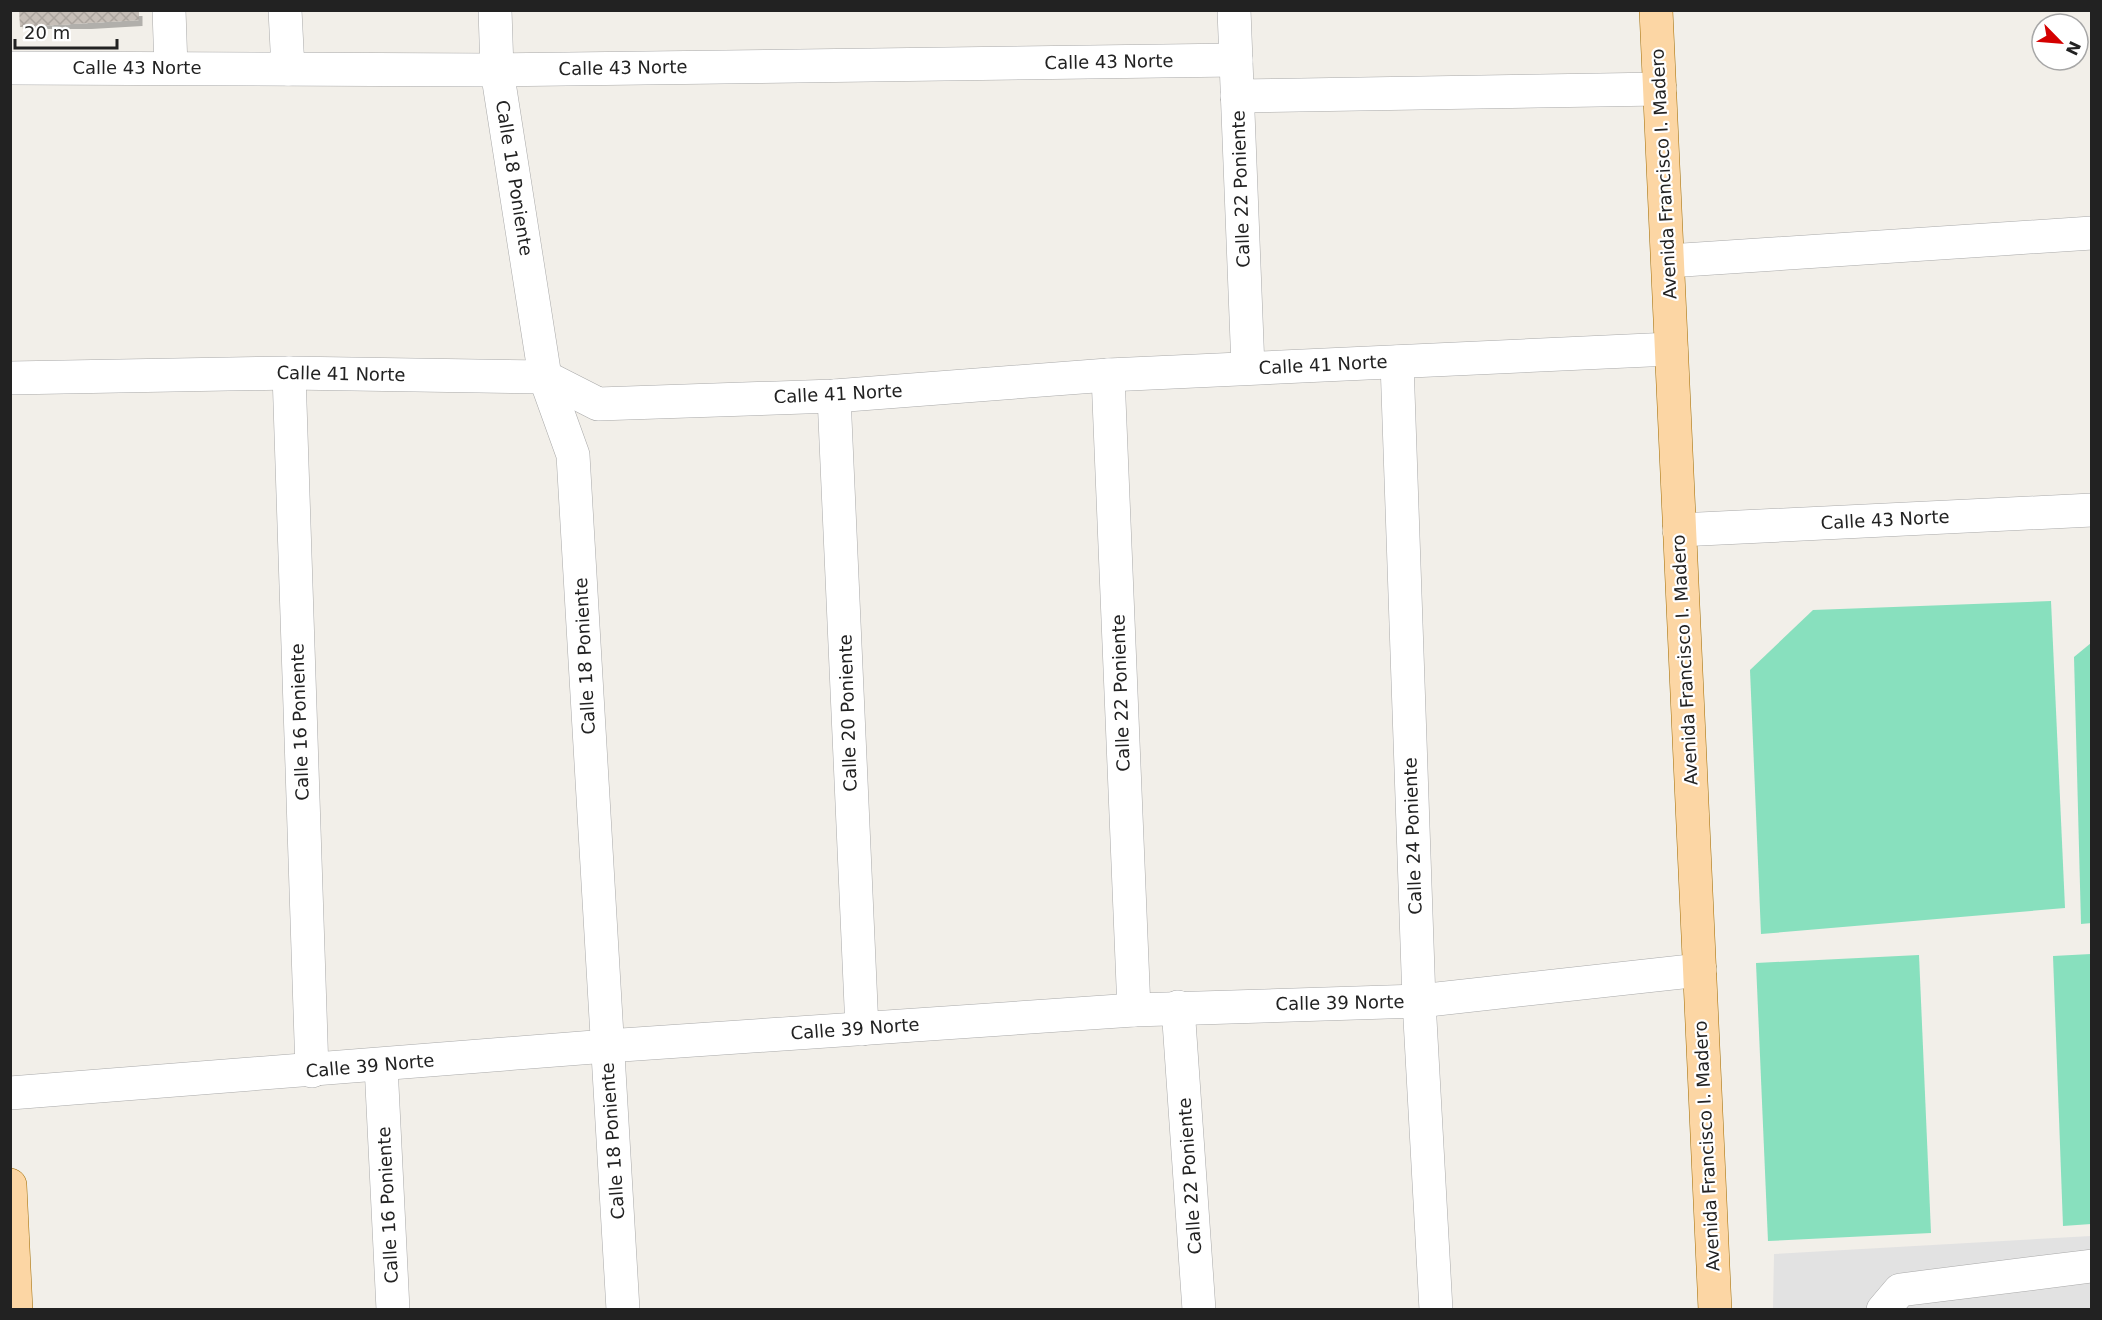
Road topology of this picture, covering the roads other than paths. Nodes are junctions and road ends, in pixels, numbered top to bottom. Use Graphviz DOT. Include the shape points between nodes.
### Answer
graph roads {
  1 [pos="169,10"];
  2 [pos="285,10"];
  3 [pos="495,10"];
  4 [pos="1234,10"];
  5 [pos="1656,10"];
  6 [pos="1236,60"];
  7 [pos="10,68"];
  8 [pos="171,68"];
  9 [pos="288,69"];
  10 [pos="497,70"];
  11 [pos="1660,89"];
  12 [pos="1237,96"];
  13 [pos="2091,233"];
  14 [pos="1668,261"];
  15 [pos="1671,350"];
  16 [pos="1397,362"];
  17 [pos="1248,369"];
  18 [pos="288,373"];
  19 [pos="1108,375"];
  20 [pos="545,377"];
  21 [pos="10,378"];
  22 [pos="834,396"];
  23 [pos="2091,510"];
  24 [pos="1679,530"];
  25 [pos="1700,970"];
  26 [pos="1419,1001"];
  27 [pos="1178,1007"];
  28 [pos="1134,1010"];
  29 [pos="862,1029"];
  30 [pos="607,1046"];
  31 [pos="381,1065"];
  32 [pos="312,1071"];
  33 [pos="10,1093"];
  34 [pos="10,1185"];
  35 [pos="2091,1266"];
  36 [pos="16,1310"];
  37 [pos="393,1310"];
  38 [pos="623,1310"];
  39 [pos="1199,1310"];
  40 [pos="1436,1310"];
  41 [pos="1715,1310"];
  42 [pos="1883,1310"];
  1 -- 8 [label="street"];
  2 -- 9 [label="street"];
  3 -- 10 [label="street, Calle 18 Poniente"];
  4 -- 6 [label="street, Calle 22 Poniente"];
  5 -- 11 [label="main road, Avenida Francisco I. Madero"];
  6 -- 10 [label="street, Calle 43 Norte"];
  6 -- 12 [label="street, Calle 22 Poniente"];
  7 -- 8 [label="street, Calle 43 Norte"];
  8 -- 9 [label="street, Calle 43 Norte"];
  9 -- 10 [label="street, Calle 43 Norte"];
  10 -- 20 [label="street, Calle 18 Poniente"];
  11 -- 12 [label="street"];
  11 -- 14 [label="main road, Avenida Francisco I. Madero"];
  12 -- 17 [label="street, Calle 22 Poniente"];
  13 -- 14 [label="street"];
  14 -- 15 [label="main road, Avenida Francisco I. Madero"];
  15 -- 16 [label="street, Calle 41 Norte"];
  15 -- 24 [label="main road, Avenida Francisco I. Madero"];
  16 -- 17 [label="street, Calle 41 Norte"];
  16 -- 26 [label="street, Calle 24 Poniente"];
  17 -- 19 [label="street, Calle 41 Norte"];
  18 -- 20 [label="street, Calle 41 Norte"];
  18 -- 21 [label="street, Calle 41 Norte"];
  18 -- 32 [label="street, Calle 16 Poniente"];
  19 -- 22 [label="street, Calle 41 Norte"];
  19 -- 28 [label="street, Calle 22 Poniente"];
  20 -- 22 [label="street, Calle 41 Norte" via="598,404"];
  20 -- 30 [label="street, Calle 18 Poniente" via="573,455"];
  22 -- 29 [label="street, Calle 20 Poniente"];
  23 -- 24 [label="street, Calle 43 Norte"];
  24 -- 25 [label="main road, Avenida Francisco I. Madero"];
  25 -- 26 [label="street, Calle 39 Norte"];
  25 -- 41 [label="main road, Avenida Francisco I. Madero"];
  26 -- 27 [label="street, Calle 39 Norte"];
  26 -- 40 [label="street, Calle 24 Poniente"];
  27 -- 28 [label="street, Calle 39 Norte"];
  27 -- 39 [label="street, Calle 22 Poniente"];
  28 -- 29 [label="street, Calle 39 Norte"];
  29 -- 30 [label="street, Calle 39 Norte"];
  30 -- 31 [label="street, Calle 39 Norte"];
  30 -- 38 [label="street, Calle 18 Poniente"];
  31 -- 32 [label="street, Calle 39 Norte"];
  31 -- 37 [label="street, Calle 16 Poniente"];
  32 -- 33 [label="street, Calle 39 Norte"];
  34 -- 36 [label="main road"];
  35 -- 42 [label="street" via="1900,1290"];
}
